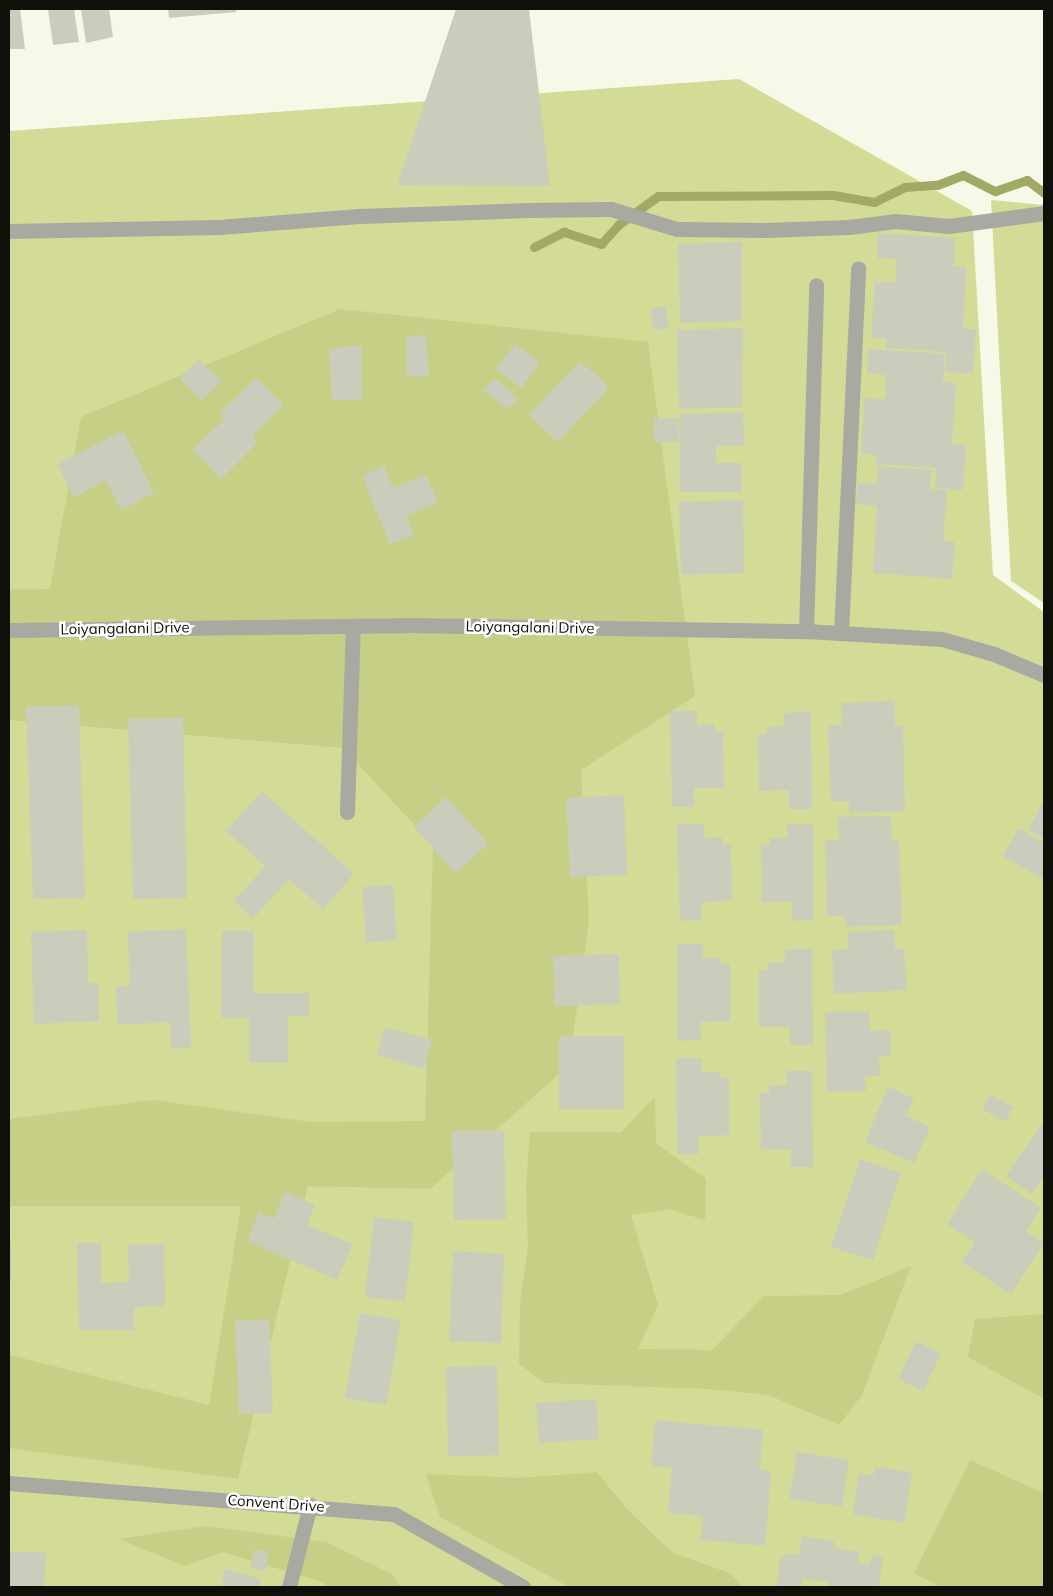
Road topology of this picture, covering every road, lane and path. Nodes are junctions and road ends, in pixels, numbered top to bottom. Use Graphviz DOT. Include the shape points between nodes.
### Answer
graph roads {
  1 [pos="1044,213"];
  2 [pos="9,231"];
  3 [pos="858,268"];
  4 [pos="816,285"];
  5 [pos="353,626"];
  6 [pos="9,630"];
  7 [pos="806,631"];
  8 [pos="841,633"];
  9 [pos="1044,675"];
  10 [pos="347,812"];
  11 [pos="9,1483"];
  12 [pos="310,1505"];
  13 [pos="289,1587"];
  14 [pos="523,1587"];
  1 -- 2 [label="street" via="949,226 895,221 849,227 755,230 677,229 611,209 528,210 359,216 220,227"];
  3 -- 8 [label="street"];
  4 -- 7 [label="street"];
  5 -- 6 [label="street, Loiyangalani Drive"];
  5 -- 7 [label="street, Loiyangalani Drive"];
  5 -- 10 [label="street"];
  7 -- 8 [label="street, Loiyangalani Drive"];
  8 -- 9 [label="street, Loiyangalani Drive" via="942,639"];
  11 -- 12 [label="street, Convent Drive"];
  12 -- 13 [label="street"];
  12 -- 14 [label="street, Convent Drive" via="394,1514"];
}
